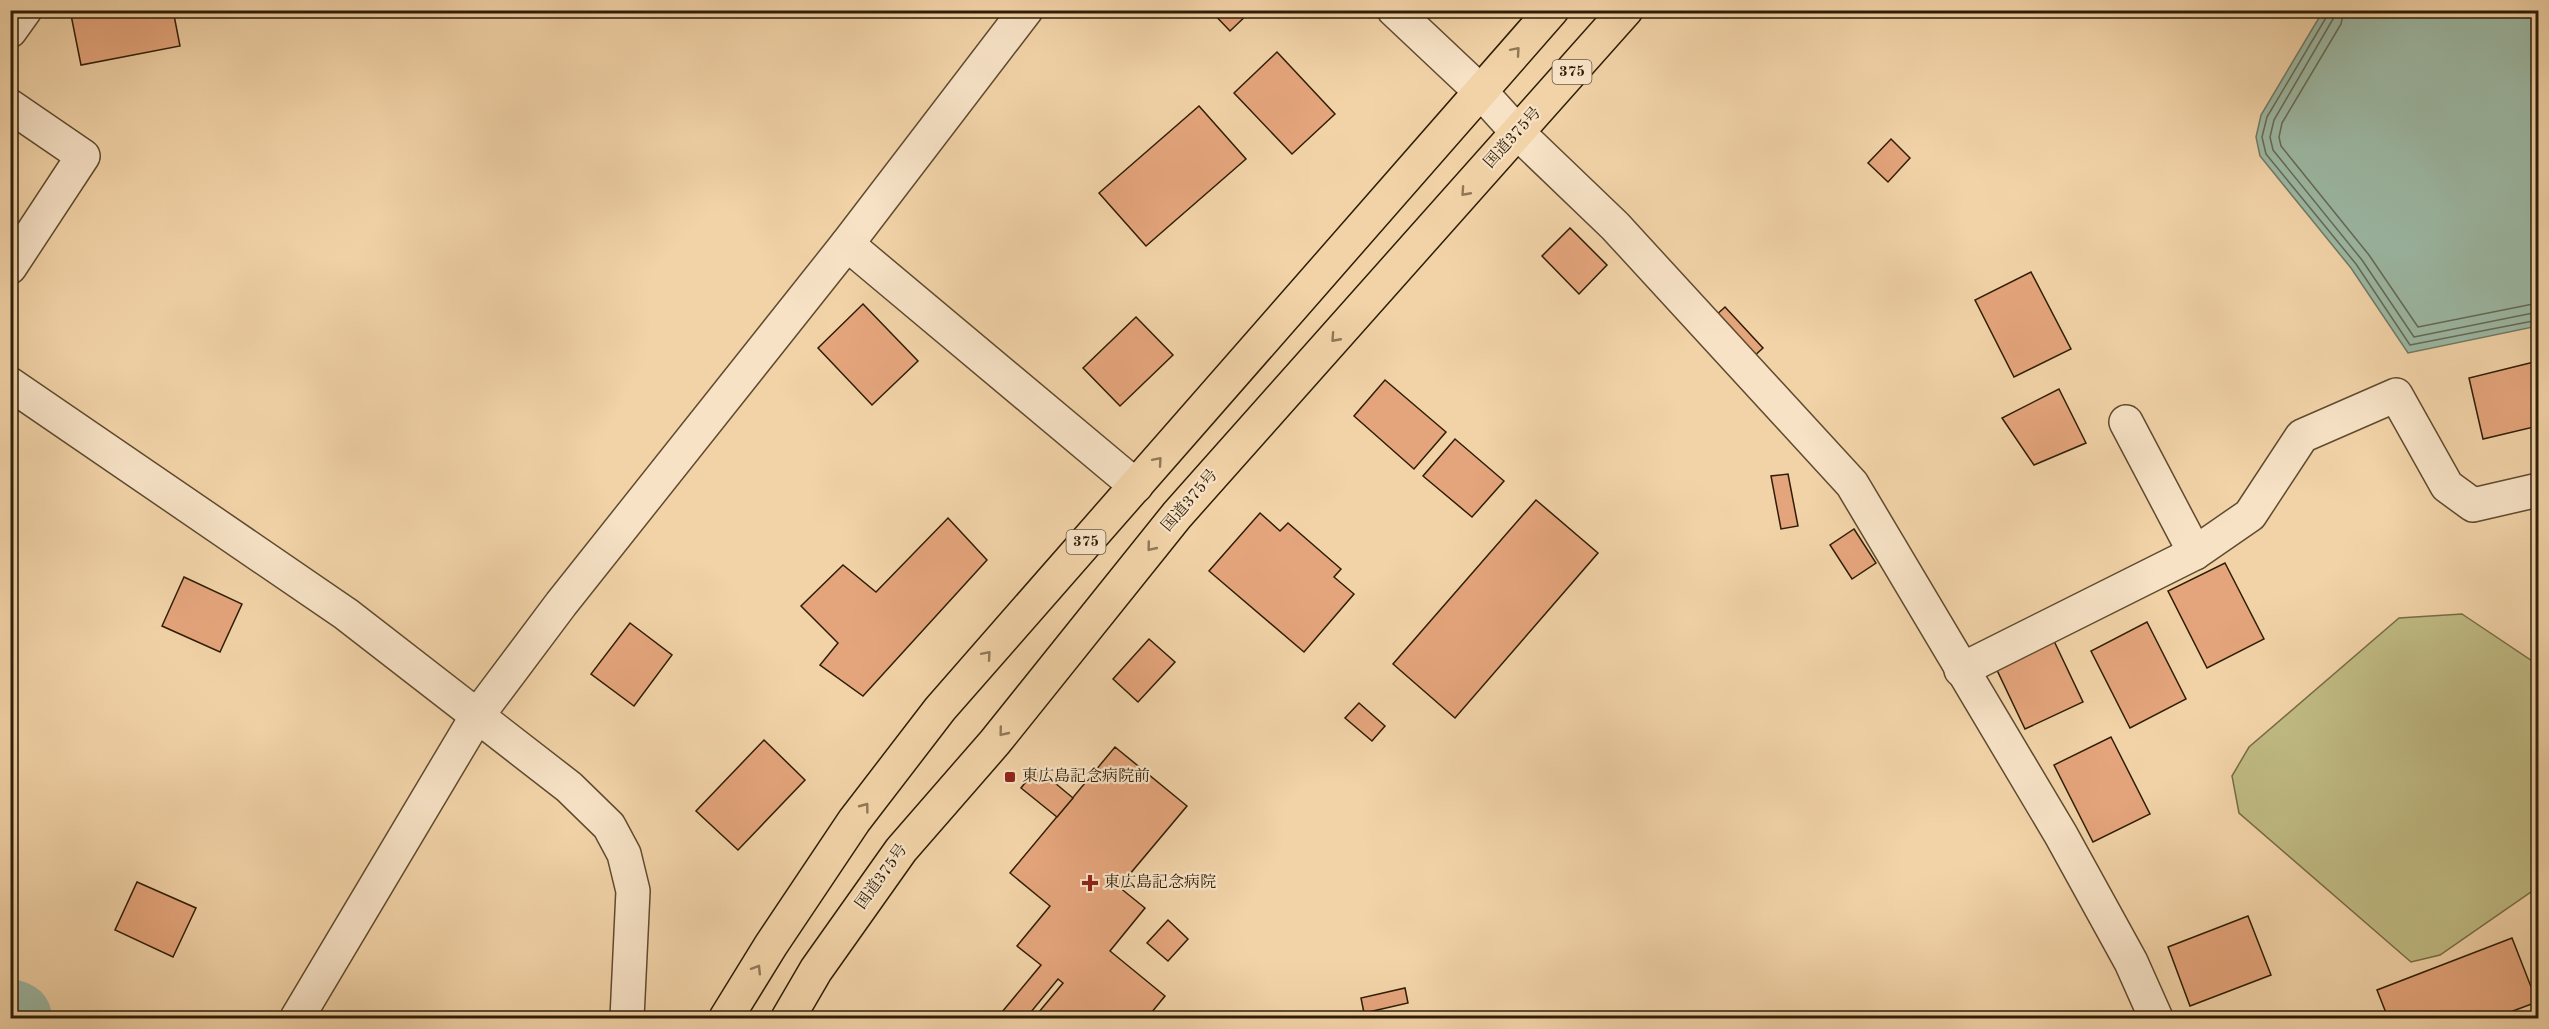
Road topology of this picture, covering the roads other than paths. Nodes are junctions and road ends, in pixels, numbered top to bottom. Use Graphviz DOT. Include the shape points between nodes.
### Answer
graph roads {
  1 [pos="26,10"];
  2 [pos="1026,10"];
  3 [pos="1394,10"];
  4 [pos="1552,10"];
  5 [pos="1626,10"];
  6 [pos="10,31"];
  7 [pos="1480,92"];
  8 [pos="10,106"];
  9 [pos="1518,133"];
  10 [pos="847,244"];
  11 [pos="10,267"];
  12 [pos="10,384"];
  13 [pos="2126,422"];
  14 [pos="1136,486"];
  15 [pos="2538,490"];
  16 [pos="2194,553"];
  17 [pos="1961,670"];
  18 [pos="477,716"];
  19 [pos="297,1018"];
  20 [pos="627,1018"];
  21 [pos="726,1018"];
  22 [pos="788,1018"];
  23 [pos="2156,1018"];
  1 -- 6 [label="street"];
  2 -- 10 [label="street"];
  3 -- 7 [label="street"];
  7 -- 4 [label="highway, 375, one-way"];
  5 -- 9 [label="highway, 国道375号 / 375"];
  7 -- 9 [label="street"];
  14 -- 7 [label="highway, 375, one-way"];
  8 -- 11 [label="street" via="83,156"];
  9 -- 17 [label="street" via="1615,226 1852,484"];
  9 -- 22 [label="highway, 国道375号 / 375, one-way" via="1177,515 995,742 901,850 816,970"];
  10 -- 14 [label="street"];
  10 -- 18 [label="street"];
  12 -- 18 [label="street" via="346,614"];
  13 -- 16 [label="street"];
  21 -- 14 [label="highway, 375, one-way" via="854,821 933,718"];
  15 -- 16 [label="street" via="2473,505 2448,486 2396,395 2302,436 2250,515"];
  16 -- 17 [label="street"];
  17 -- 23 [label="street" via="2061,836 2131,962"];
  18 -- 19 [label="street"];
  18 -- 20 [label="street" via="569,787 609,826 624,854 633,891"];
}
